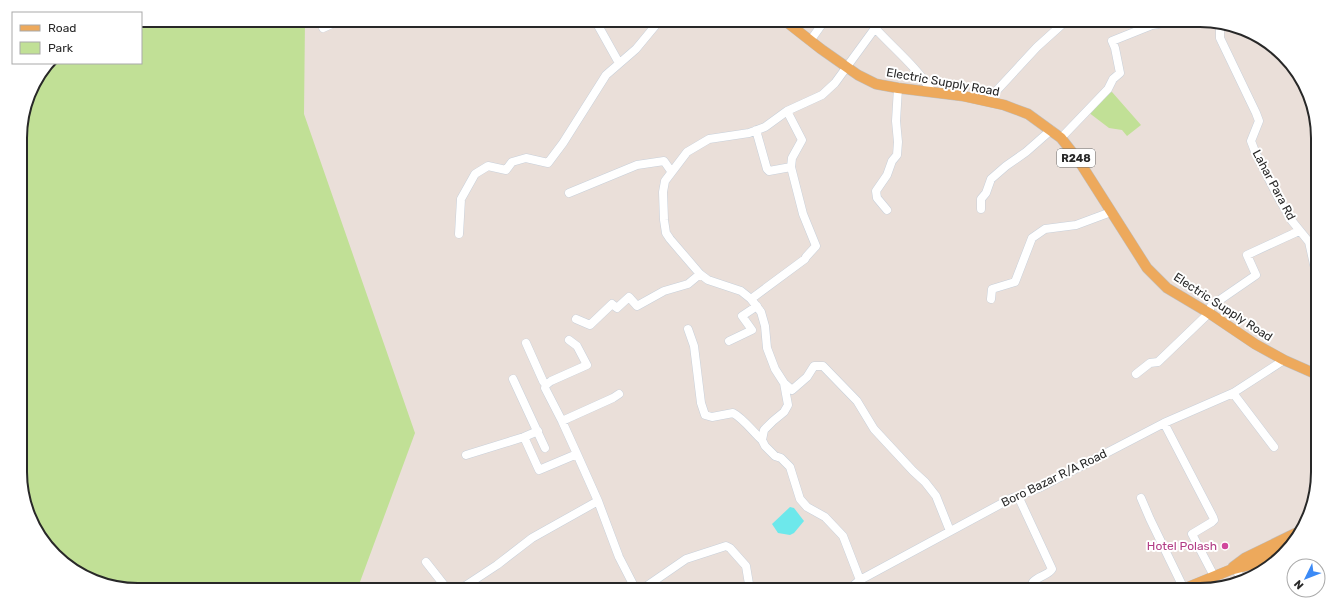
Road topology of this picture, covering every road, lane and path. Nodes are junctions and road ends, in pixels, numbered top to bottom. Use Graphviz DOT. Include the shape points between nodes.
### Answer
graph roads {
  1 [pos="599,27"];
  2 [pos="654,27"];
  3 [pos="793,27"];
  4 [pos="820,27"];
  5 [pos="1059,27"];
  6 [pos="1147,27"];
  7 [pos="874,28"];
  8 [pos="1220,29"];
  9 [pos="810,41"];
  10 [pos="619,63"];
  11 [pos="847,67"];
  12 [pos="898,88"];
  13 [pos="932,92"];
  14 [pos="987,101"];
  15 [pos="787,111"];
  16 [pos="756,130"];
  17 [pos="1050,130"];
  18 [pos="1061,138"];
  19 [pos="791,167"];
  20 [pos="671,171"];
  21 [pos="569,193"];
  22 [pos="981,209"];
  23 [pos="887,210"];
  24 [pos="1111,212"];
  25 [pos="1299,231"];
  26 [pos="459,234"];
  27 [pos="1311,239"];
  28 [pos="700,274"];
  29 [pos="751,299"];
  30 [pos="991,299"];
  31 [pos="757,306"];
  32 [pos="1209,313"];
  33 [pos="576,319"];
  34 [pos="688,329"];
  35 [pos="569,340"];
  36 [pos="729,341"];
  37 [pos="526,343"];
  38 [pos="1284,360"];
  39 [pos="1311,372"];
  40 [pos="1136,374"];
  41 [pos="513,379"];
  42 [pos="784,383"];
  43 [pos="546,385"];
  44 [pos="1233,392"];
  45 [pos="619,394"];
  46 [pos="562,421"];
  47 [pos="1164,423"];
  48 [pos="538,431"];
  49 [pos="524,437"];
  50 [pos="762,440"];
  51 [pos="1274,447"];
  52 [pos="545,448"];
  53 [pos="577,454"];
  54 [pos="466,455"];
  55 [pos="1018,496"];
  56 [pos="1141,498"];
  57 [pos="598,501"];
  58 [pos="950,531"];
  59 [pos="1290,536"];
  60 [pos="1275,553"];
  61 [pos="426,562"];
  62 [pos="1232,569"];
  63 [pos="1214,576"];
  64 [pos="1239,576"];
  65 [pos="860,580"];
  66 [pos="442,583"];
  67 [pos="470,583"];
  68 [pos="632,583"];
  69 [pos="652,583"];
  70 [pos="749,583"];
  71 [pos="856,583"];
  72 [pos="1034,583"];
  73 [pos="1185,583"];
  74 [pos="1199,583"];
  1 -- 10 [label="street"];
  2 -- 10 [label="street" via="636,49"];
  3 -- 9 [label="main road, Electric Supply Road / R248"];
  4 -- 9 [label="street"];
  5 -- 14 [label="street"];
  6 -- 18 [label="street" via="1112,41 1120,73"];
  7 -- 11 [label="street"];
  7 -- 13 [label="street" via="920,74"];
  8 -- 25 [label="street, Lahar Para Rd" via="1220,38 1259,121 1251,141 1256,154"];
  9 -- 11 [label="main road, Electric Supply Road / R248"];
  10 -- 26 [label="street" via="606,75 548,163 526,158 512,162 506,170 488,166 475,174 461,199"];
  11 -- 12 [label="main road, Electric Supply Road / R248" via="876,84"];
  11 -- 15 [label="street" via="822,95"];
  12 -- 13 [label="main road, Electric Supply Road / R248"];
  12 -- 23 [label="street" via="897,155 876,191 877,198"];
  13 -- 14 [label="main road, Electric Supply Road / R248"];
  14 -- 17 [label="main road, Electric Supply Road / R248" via="1028,114"];
  15 -- 16 [label="street" via="765,127"];
  15 -- 19 [label="street" via="802,140 792,158"];
  16 -- 19 [label="street" via="767,169 769,171"];
  16 -- 20 [label="street" via="709,139 687,152"];
  17 -- 18 [label="main road, Electric Supply Road / R248"];
  17 -- 22 [label="street" via="990,180 981,199"];
  18 -- 24 [label="main road, Electric Supply Road / R248" via="1079,161"];
  19 -- 29 [label="street" via="803,214 816,246 805,259"];
  20 -- 21 [label="street" via="664,161 636,165"];
  20 -- 28 [label="street" via="665,181 663,192 666,233"];
  24 -- 30 [label="street" via="1076,225 1045,230 1032,238 1015,282 992,289"];
  24 -- 32 [label="main road, Electric Supply Road / R248" via="1147,268 1167,288"];
  25 -- 27 [label="street, Lahar Para Rd"];
  25 -- 32 [label="street" via="1247,255 1256,275 1211,306"];
  28 -- 29 [label="street"];
  28 -- 33 [label="street" via="688,284 664,291 637,306 629,297 617,308 612,304 590,325"];
  29 -- 31 [label="street"];
  31 -- 36 [label="street" via="742,316 752,330"];
  31 -- 42 [label="street" via="765,326 770,355"];
  32 -- 38 [label="main road, Electric Supply Road / R248"];
  32 -- 40 [label="street" via="1158,362 1150,363"];
  34 -- 50 [label="street" via="694,346 701,403 705,415 712,417 733,413"];
  35 -- 43 [label="street" via="577,346 587,364"];
  37 -- 43 [label="street"];
  38 -- 39 [label="main road, Electric Supply Road / R248"];
  38 -- 44 [label="street, Boro Bazar R/A Road"];
  41 -- 48 [label="street"];
  42 -- 50 [label="street" via="788,405 764,430"];
  42 -- 58 [label="street" via="792,390 807,377 814,366 823,366 857,401 874,429 936,496"];
  43 -- 46 [label="street" via="545,388"];
  44 -- 47 [label="street, Boro Bazar R/A Road"];
  44 -- 51 [label="street"];
  45 -- 46 [label="street"];
  46 -- 53 [label="street"];
  47 -- 55 [label="street, Boro Bazar R/A Road" via="1041,487"];
  47 -- 63 [label="street" via="1214,520 1192,534"];
  48 -- 49 [label="street"];
  48 -- 52 [label="street"];
  49 -- 53 [label="street" via="539,470"];
  49 -- 54 [label="street"];
  50 -- 65 [label="street" via="775,456 790,467 800,499 843,536"];
  53 -- 57 [label="street"];
  55 -- 58 [label="street, Boro Bazar R/A Road"];
  55 -- 72 [label="street" via="1052,569"];
  56 -- 73 [label="street"];
  57 -- 67 [label="street" via="532,538"];
  57 -- 68 [label="street" via="619,557"];
  58 -- 65 [label="street, Boro Bazar R/A Road"];
  59 -- 62 [label="main road" via="1245,558"];
  60 -- 62 [label="main road" via="1250,565"];
  61 -- 66 [label="street"];
  62 -- 63 [label="main road"];
  62 -- 64 [label="street"];
  63 -- 74 [label="main road"];
  65 -- 71 [label="street, Boro Bazar R/A Road"];
  69 -- 70 [label="street" via="686,559 726,546 746,566"];
}
